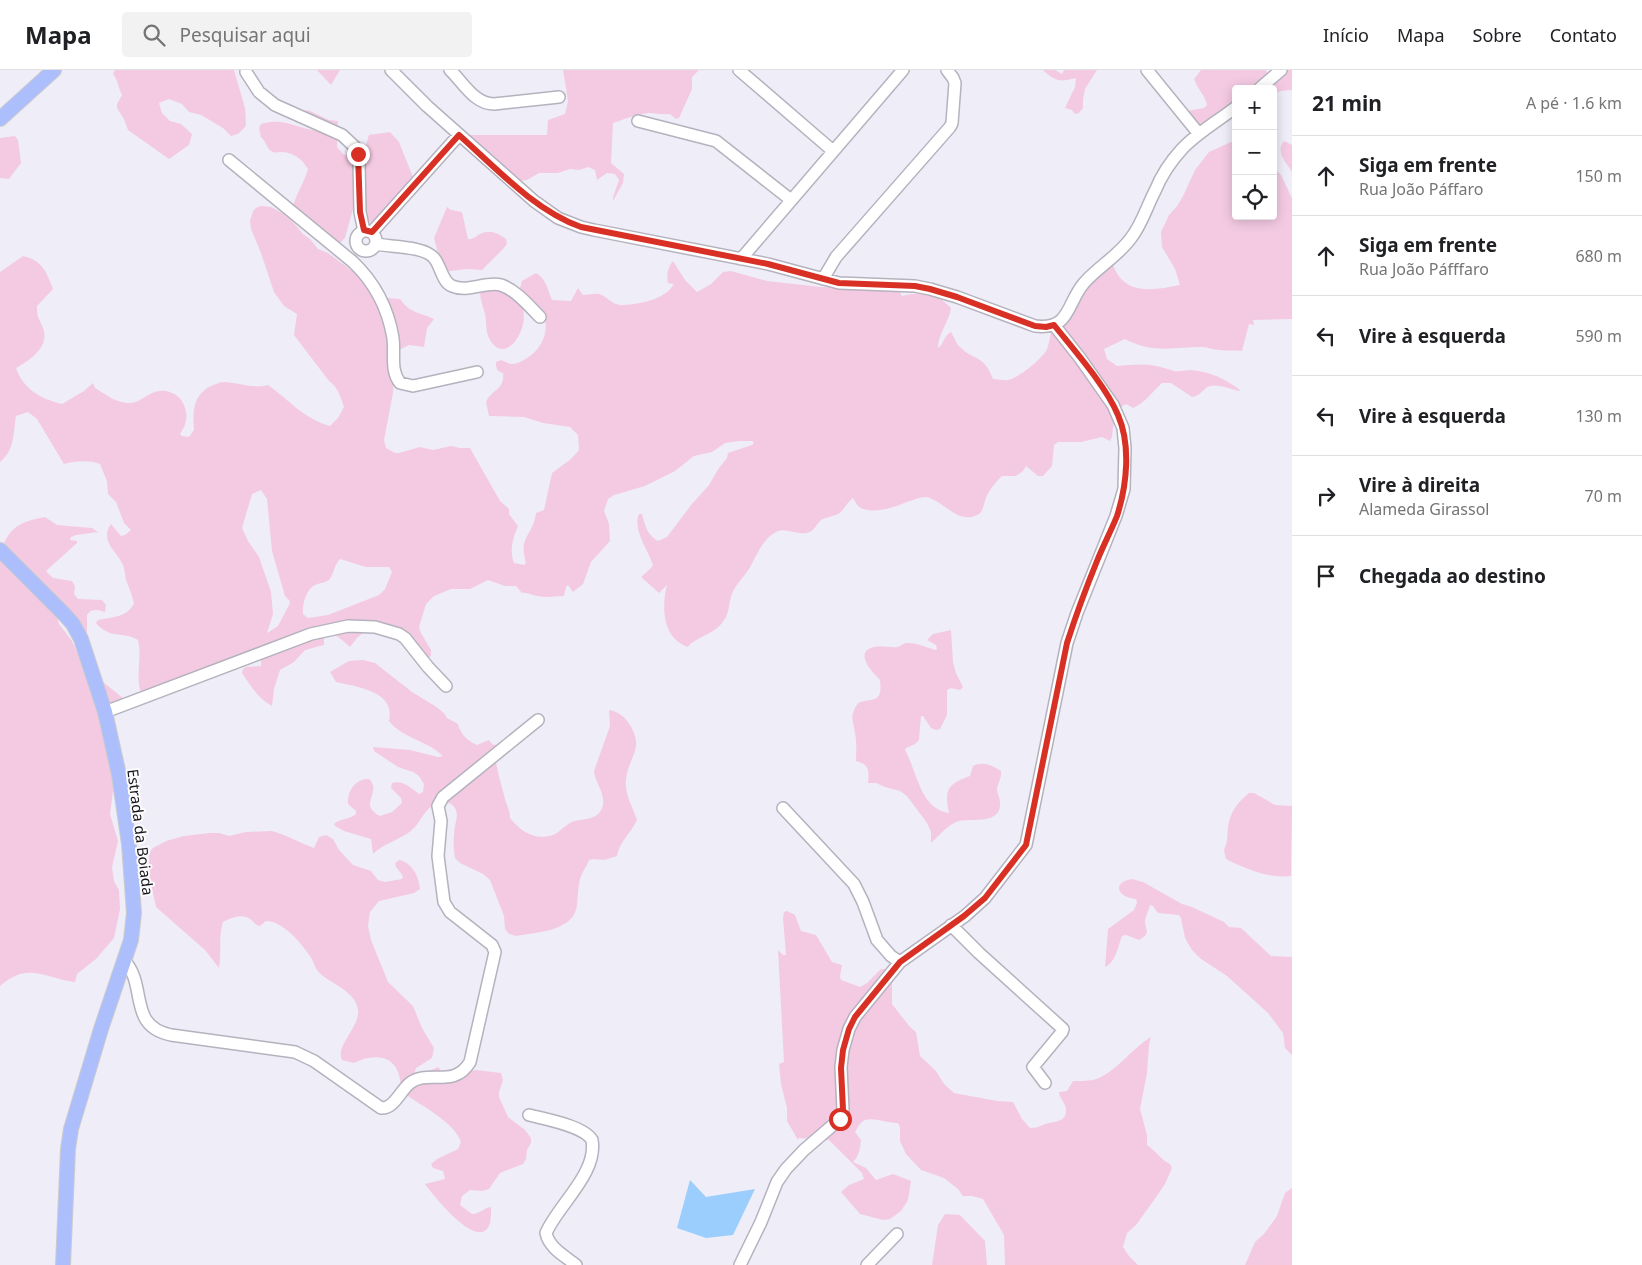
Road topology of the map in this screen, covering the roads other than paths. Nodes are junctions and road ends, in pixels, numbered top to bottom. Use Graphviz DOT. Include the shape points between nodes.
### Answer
graph roads {
  1 [pos="54,70"];
  2 [pos="391,70"];
  3 [pos="739,70"];
  4 [pos="903,70"];
  5 [pos="947,70"];
  6 [pos="1147,70"];
  7 [pos="1281,70"];
  8 [pos="452,71"];
  9 [pos="246,72"];
  10 [pos="1263,85"];
  11 [pos="559,97"];
  12 [pos="1232,110"];
  13 [pos="0,119"];
  14 [pos="638,121"];
  15 [pos="1200,134"];
  16 [pos="459,135"];
  17 [pos="833,151"];
  18 [pos="229,160"];
  19 [pos="791,200"];
  20 [pos="368,231"];
  21 [pos="376,244"];
  22 [pos="361,250"];
  23 [pos="741,259"];
  24 [pos="353,262"];
  25 [pos="822,279"];
  26 [pos="540,317"];
  27 [pos="1054,325"];
  28 [pos="477,372"];
  29 [pos="0,550"];
  30 [pos="446,686"];
  31 [pos="105,712"];
  32 [pos="538,720"];
  33 [pos="783,808"];
  34 [pos="951,925"];
  35 [pos="124,960"];
  36 [pos="896,966"];
  37 [pos="1045,1083"];
  38 [pos="528,1115"];
  39 [pos="897,1234"];
  40 [pos="63,1265"];
  41 [pos="576,1265"];
  42 [pos="740,1265"];
  43 [pos="867,1265"];
  1 -- 13 [label="main road"];
  2 -- 16 [label="street"];
  3 -- 17 [label="street"];
  4 -- 17 [label="street"];
  5 -- 25 [label="street" via="955,83 950,127 836,257"];
  6 -- 15 [label="street"];
  7 -- 10 [label="street"];
  8 -- 11 [label="street" via="480,101 487,104"];
  9 -- 20 [label="street" via="253,86 270,101 342,135 356,148 360,212"];
  12 -- 15 [label="street"];
  14 -- 19 [label="street" via="716,141"];
  15 -- 27 [label="street" via="1182,149 1166,170 1131,238 1084,284 1065,315"];
  16 -- 20 [label="street"];
  16 -- 23 [label="street" via="558,218 594,230"];
  17 -- 19 [label="street"];
  18 -- 24 [label="street"];
  19 -- 23 [label="street"];
  20 -- 21 [label="street" via="376,238"];
  20 -- 22 [label="street" via="358,234 356,240"];
  21 -- 22 [label="street" via="368,251"];
  21 -- 26 [label="street" via="429,253 448,283 465,288 503,286"];
  22 -- 24 [label="street"];
  23 -- 25 [label="street"];
  24 -- 28 [label="street" via="371,281 383,303 393,338 394,372 400,383 412,386"];
  25 -- 27 [label="street" via="839,283 915,286 957,297 1035,326"];
  27 -- 34 [label="street" via="1118,414 1124,437 1124,489 1067,643 1026,845 985,898"];
  29 -- 31 [label="main road, Estrada da Boiada" via="78,631"];
  30 -- 31 [label="street" via="399,634 375,627 348,626 311,634"];
  31 -- 35 [label="main road, Estrada da Boiada" via="119,775 132,874 134,913 131,940"];
  32 -- 35 [label="street" via="443,797 438,806 438,856 446,905 450,912 492,944 495,952 470,1062 462,1072 446,1077 416,1079 390,1106 381,1108 295,1052 154,1030 144,1017 134,974"];
  33 -- 36 [label="street" via="854,884 877,940"];
  34 -- 36 [label="street"];
  34 -- 37 [label="street" via="1063,1029 1033,1067"];
  35 -- 40 [label="main road, Estrada da Boiada" via="71,1129"];
  36 -- 42 [label="street" via="849,1029 841,1068 843,1110 840,1119 804,1150 777,1182"];
  38 -- 41 [label="street" via="572,1127 586,1133 592,1140 593,1155 587,1170 546,1234 552,1246"];
  39 -- 43 [label="street"];
}
